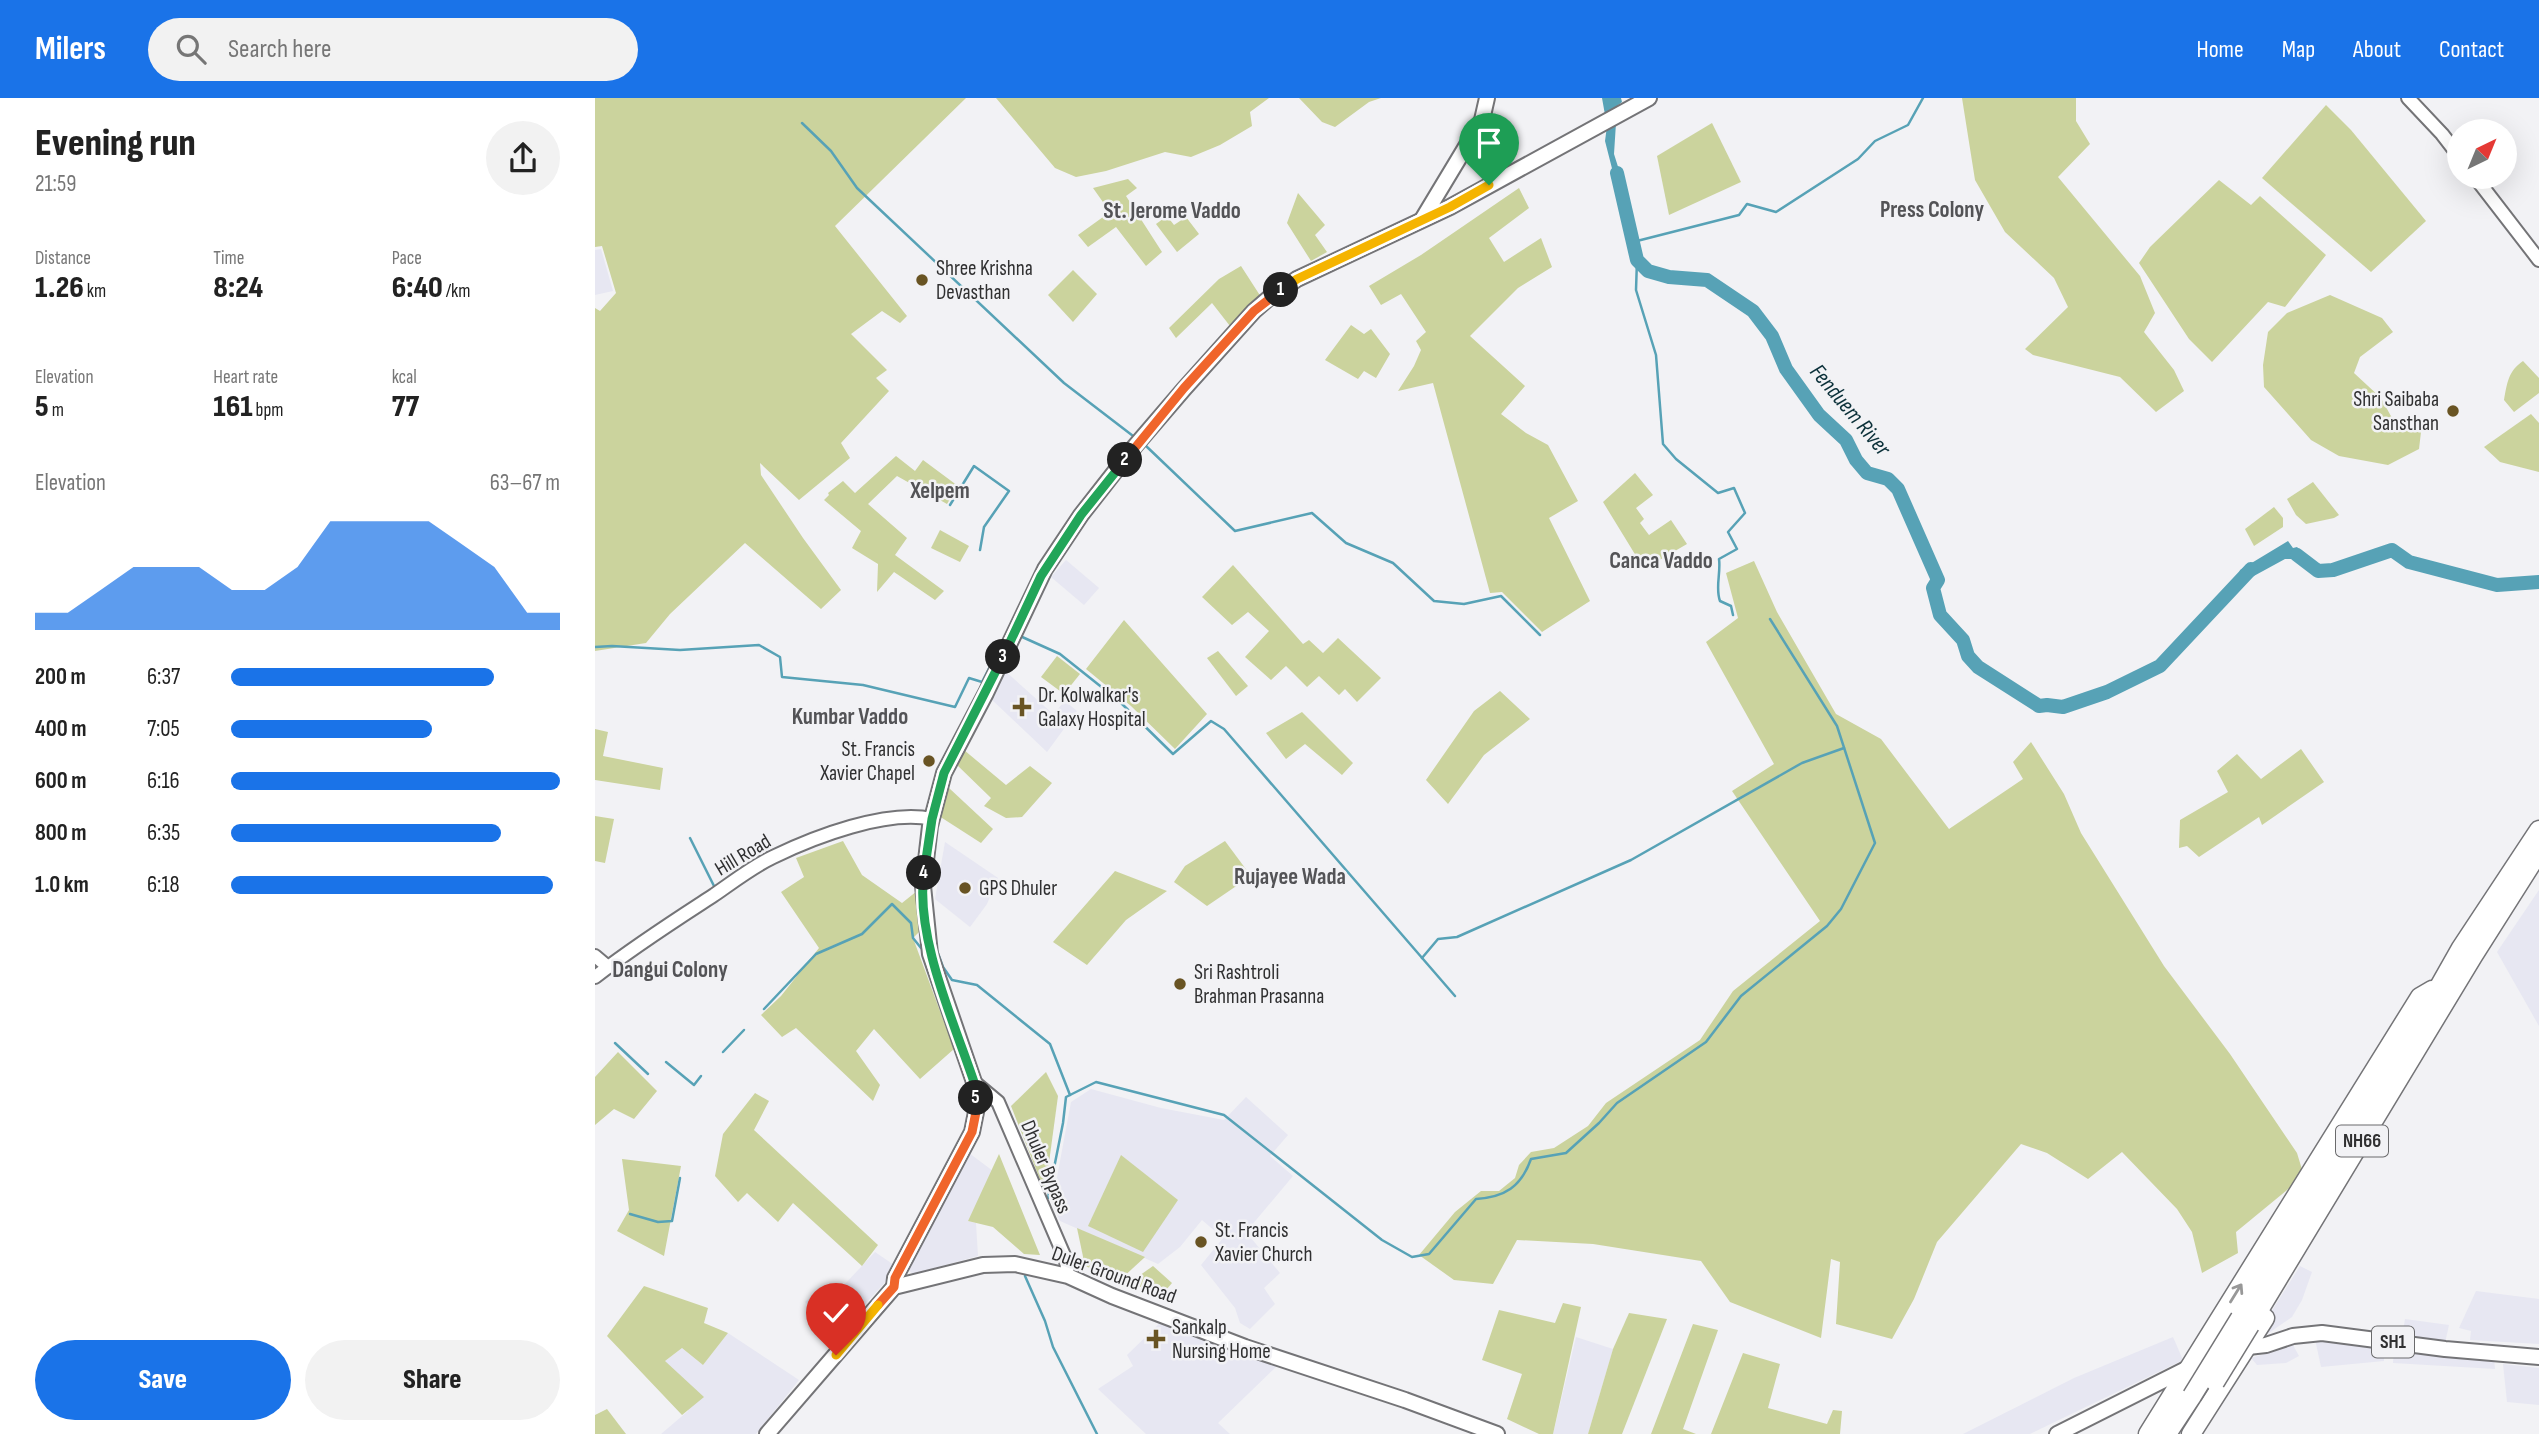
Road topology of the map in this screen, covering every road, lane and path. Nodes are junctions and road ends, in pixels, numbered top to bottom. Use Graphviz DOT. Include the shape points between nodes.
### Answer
graph roads {
  1 [pos="1487,98"];
  2 [pos="1649,98"];
  3 [pos="2408,98"];
  4 [pos="2447,140"];
  5 [pos="2484,189"];
  6 [pos="1423,218"];
  7 [pos="2539,260"];
  8 [pos="932,819"];
  9 [pos="2539,830"];
  10 [pos="2539,852"];
  11 [pos="595,956"];
  12 [pos="608,967"];
  13 [pos="595,977"];
  14 [pos="2449,984"];
  15 [pos="974,1082"];
  16 [pos="1068,1276"];
  17 [pos="894,1287"];
  18 [pos="2216,1325"];
  19 [pos="2248,1347"];
  20 [pos="2539,1357"];
  21 [pos="2191,1367"];
  22 [pos="2221,1387"];
  23 [pos="2197,1400"];
  24 [pos="767,1434"];
  25 [pos="1497,1434"];
  26 [pos="2057,1434"];
  27 [pos="2148,1434"];
  28 [pos="2167,1434"];
  29 [pos="2181,1434"];
  30 [pos="2191,1434"];
  1 -- 6 [label="main road" via="1482,120"];
  2 -- 6 [label="main road"];
  3 -- 4 [label="street"];
  5 -- 7 [label="street"];
  6 -- 8 [label="main road" via="1297,279 1269,298 1135,446 1041,576 944,773"];
  8 -- 12 [label="street, Hill Road" via="914,815 865,824 771,858"];
  8 -- 15 [label="main road" via="922,886 930,954"];
  9 -- 14 [label="highway, NH66" via="2461,948"];
  10 -- 14 [label="highway, NH66"];
  11 -- 12 [label="street"];
  12 -- 13 [label="street, Hill Road"];
  18 -- 14 [label="highway, one-way" via="2420,997"];
  14 -- 19 [label="highway" via="2448,1016"];
  14 -- 23 [label="highway, NH66, bridge"];
  15 -- 16 [label="street, Dhuler Bypass" via="999,1102 1066,1260"];
  15 -- 17 [label="main road" via="977,1107 972,1132"];
  16 -- 17 [label="main road, Duler Ground Road" via="1015,1264 983,1265"];
  16 -- 25 [label="main road, Duler Ground Road" via="1245,1347"];
  17 -- 24 [label="main road"];
  18 -- 19 [label="highway"];
  18 -- 21 [label="highway"];
  19 -- 20 [label="main road, SH1" via="2322,1333"];
  19 -- 22 [label="highway"];
  21 -- 22 [label="highway"];
  21 -- 26 [label="main road"];
  21 -- 27 [label="highway"];
  22 -- 30 [label="highway"];
  23 -- 28 [label="highway, NH66"];
  23 -- 29 [label="highway, NH66"];
}
